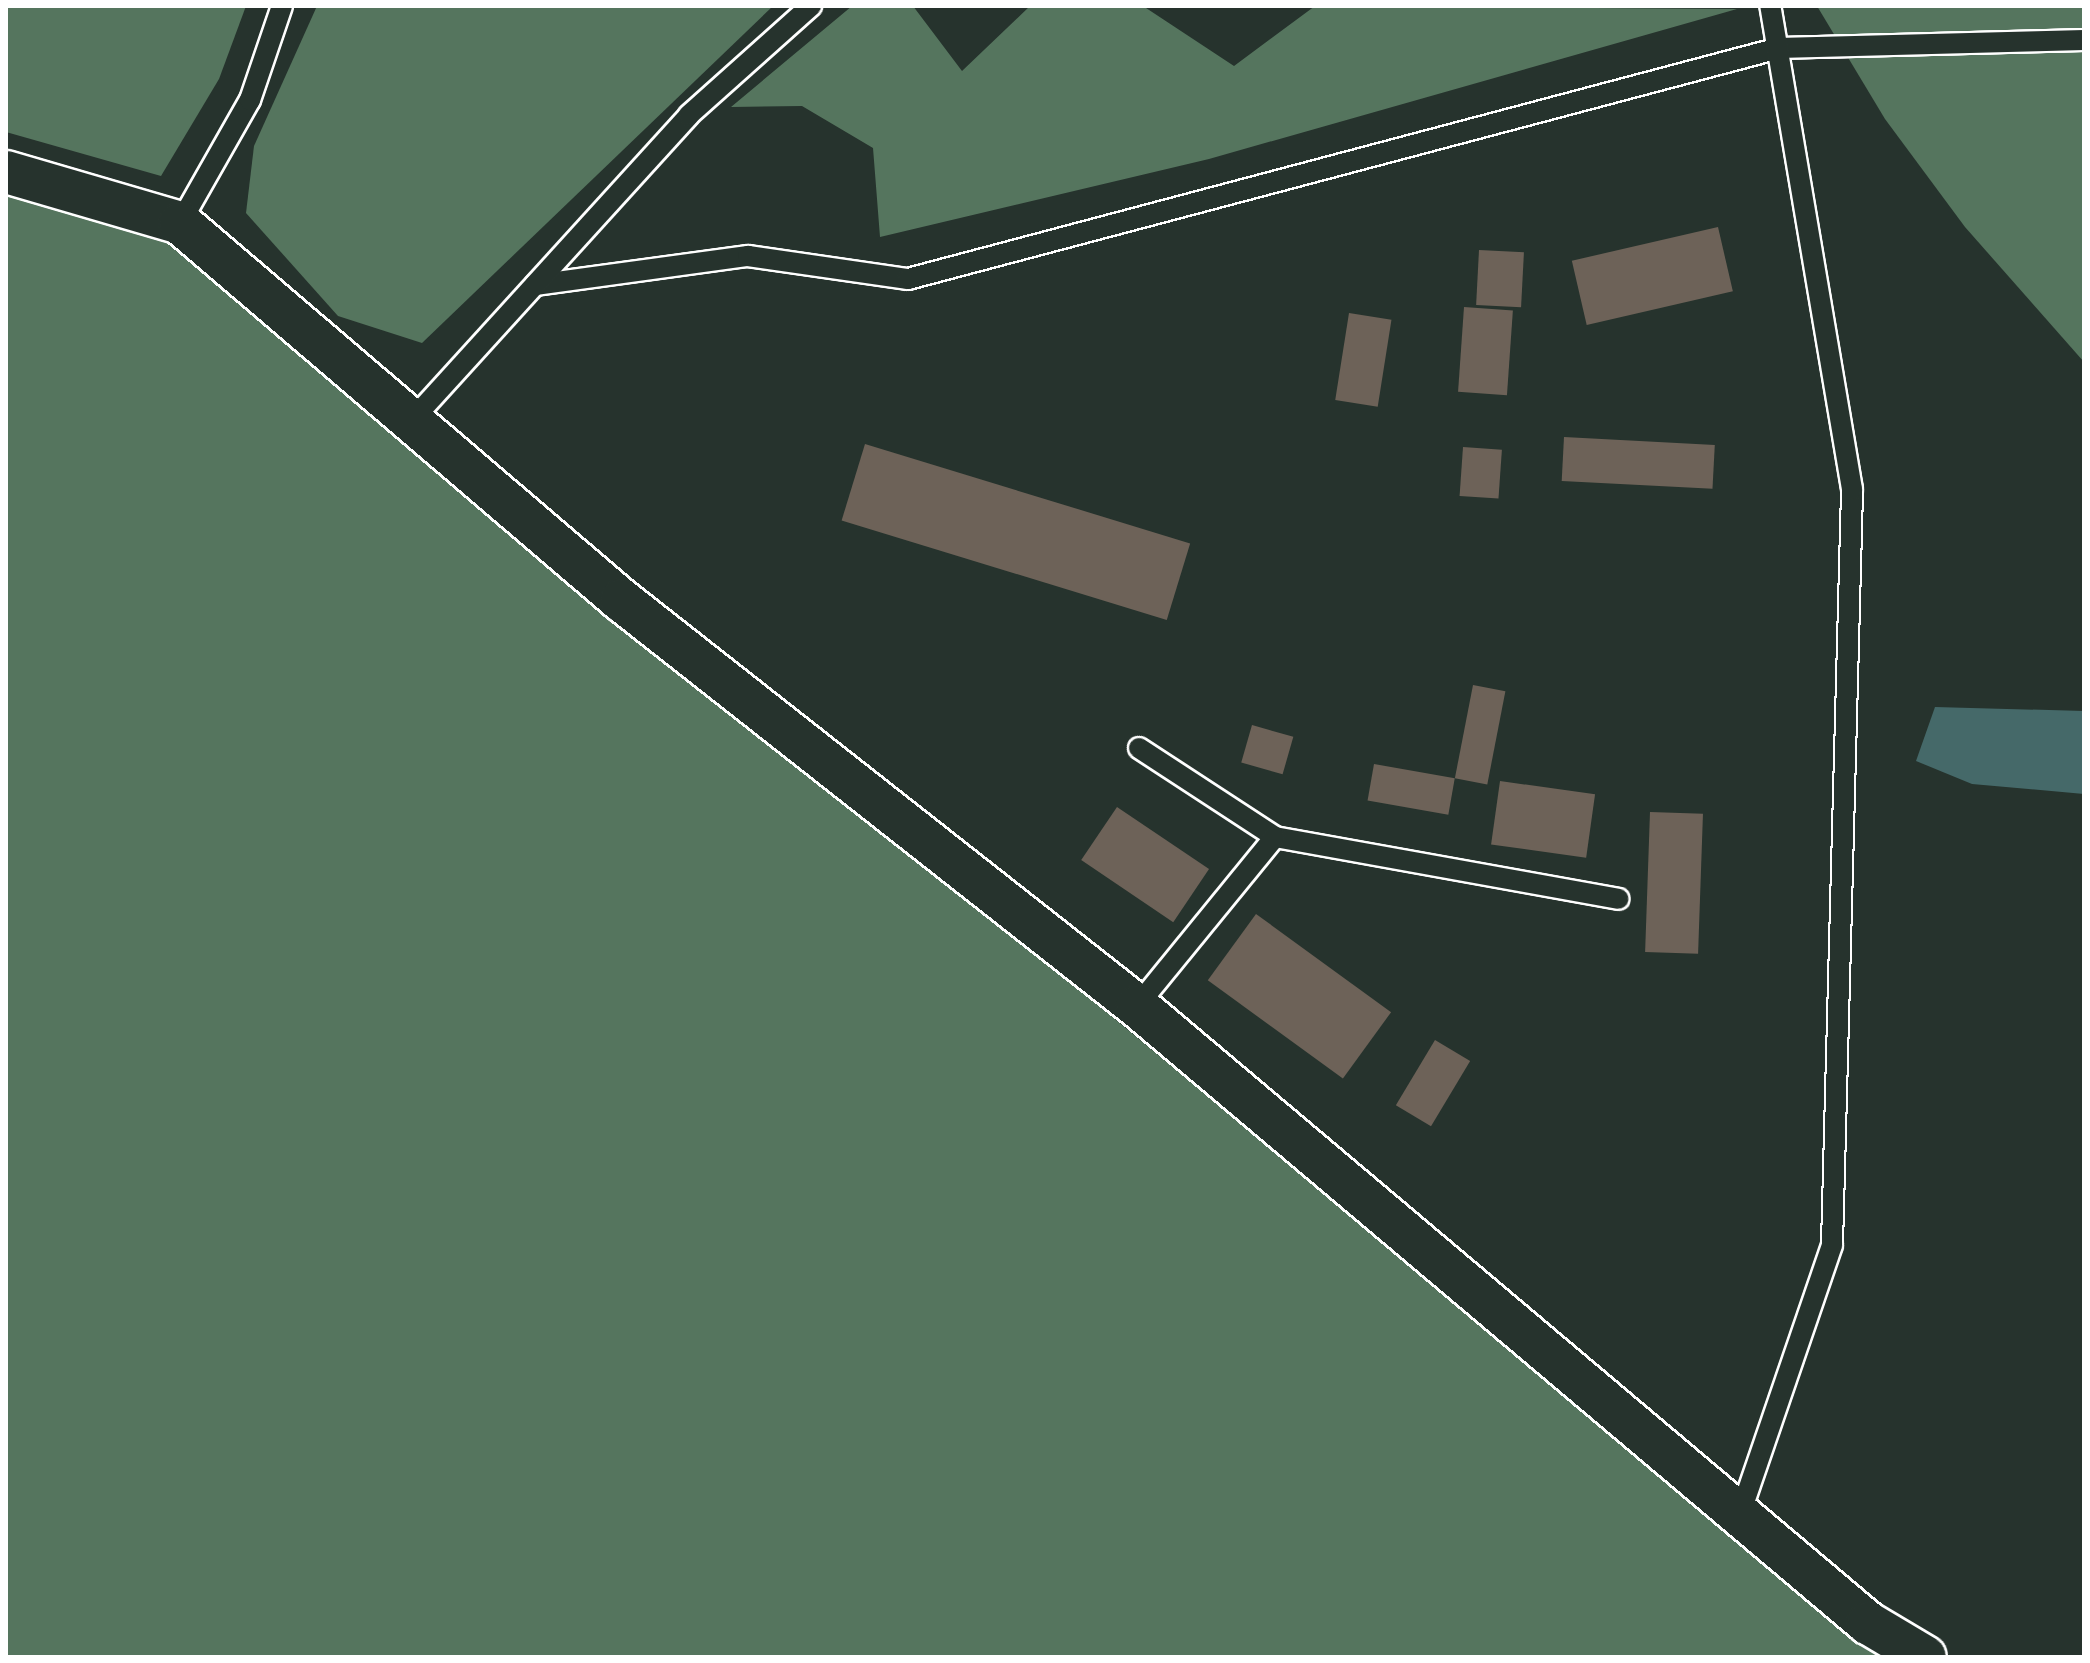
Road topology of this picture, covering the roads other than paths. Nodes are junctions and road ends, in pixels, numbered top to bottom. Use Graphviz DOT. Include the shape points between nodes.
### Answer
graph roads {
  1 [pos="282,6"];
  2 [pos="811,6"];
  3 [pos="1770,6"];
  4 [pos="2084,40"];
  5 [pos="1779,48"];
  6 [pos="6,172"];
  7 [pos="180,223"];
  8 [pos="535,285"];
  9 [pos="411,421"];
  10 [pos="1139,748"];
  11 [pos="1275,837"];
  12 [pos="1618,899"];
  13 [pos="1137,1006"];
  14 [pos="1740,1514"];
  15 [pos="1925,1657"];
  1 -- 7 [label="lane" via="250,100"];
  2 -- 8 [label="lane" via="689,115"];
  3 -- 5 [label="lane"];
  4 -- 5 [label="lane"];
  5 -- 8 [label="lane" via="908,279 748,256"];
  5 -- 14 [label="lane" via="1852,489 1832,1245"];
  6 -- 7 [label="street"];
  7 -- 9 [label="street"];
  8 -- 9 [label="lane"];
  9 -- 13 [label="street" via="621,600"];
  10 -- 11 [label="lane"];
  11 -- 12 [label="lane"];
  11 -- 13 [label="lane"];
  13 -- 14 [label="street"];
  14 -- 15 [label="street" via="1868,1623"];
}
